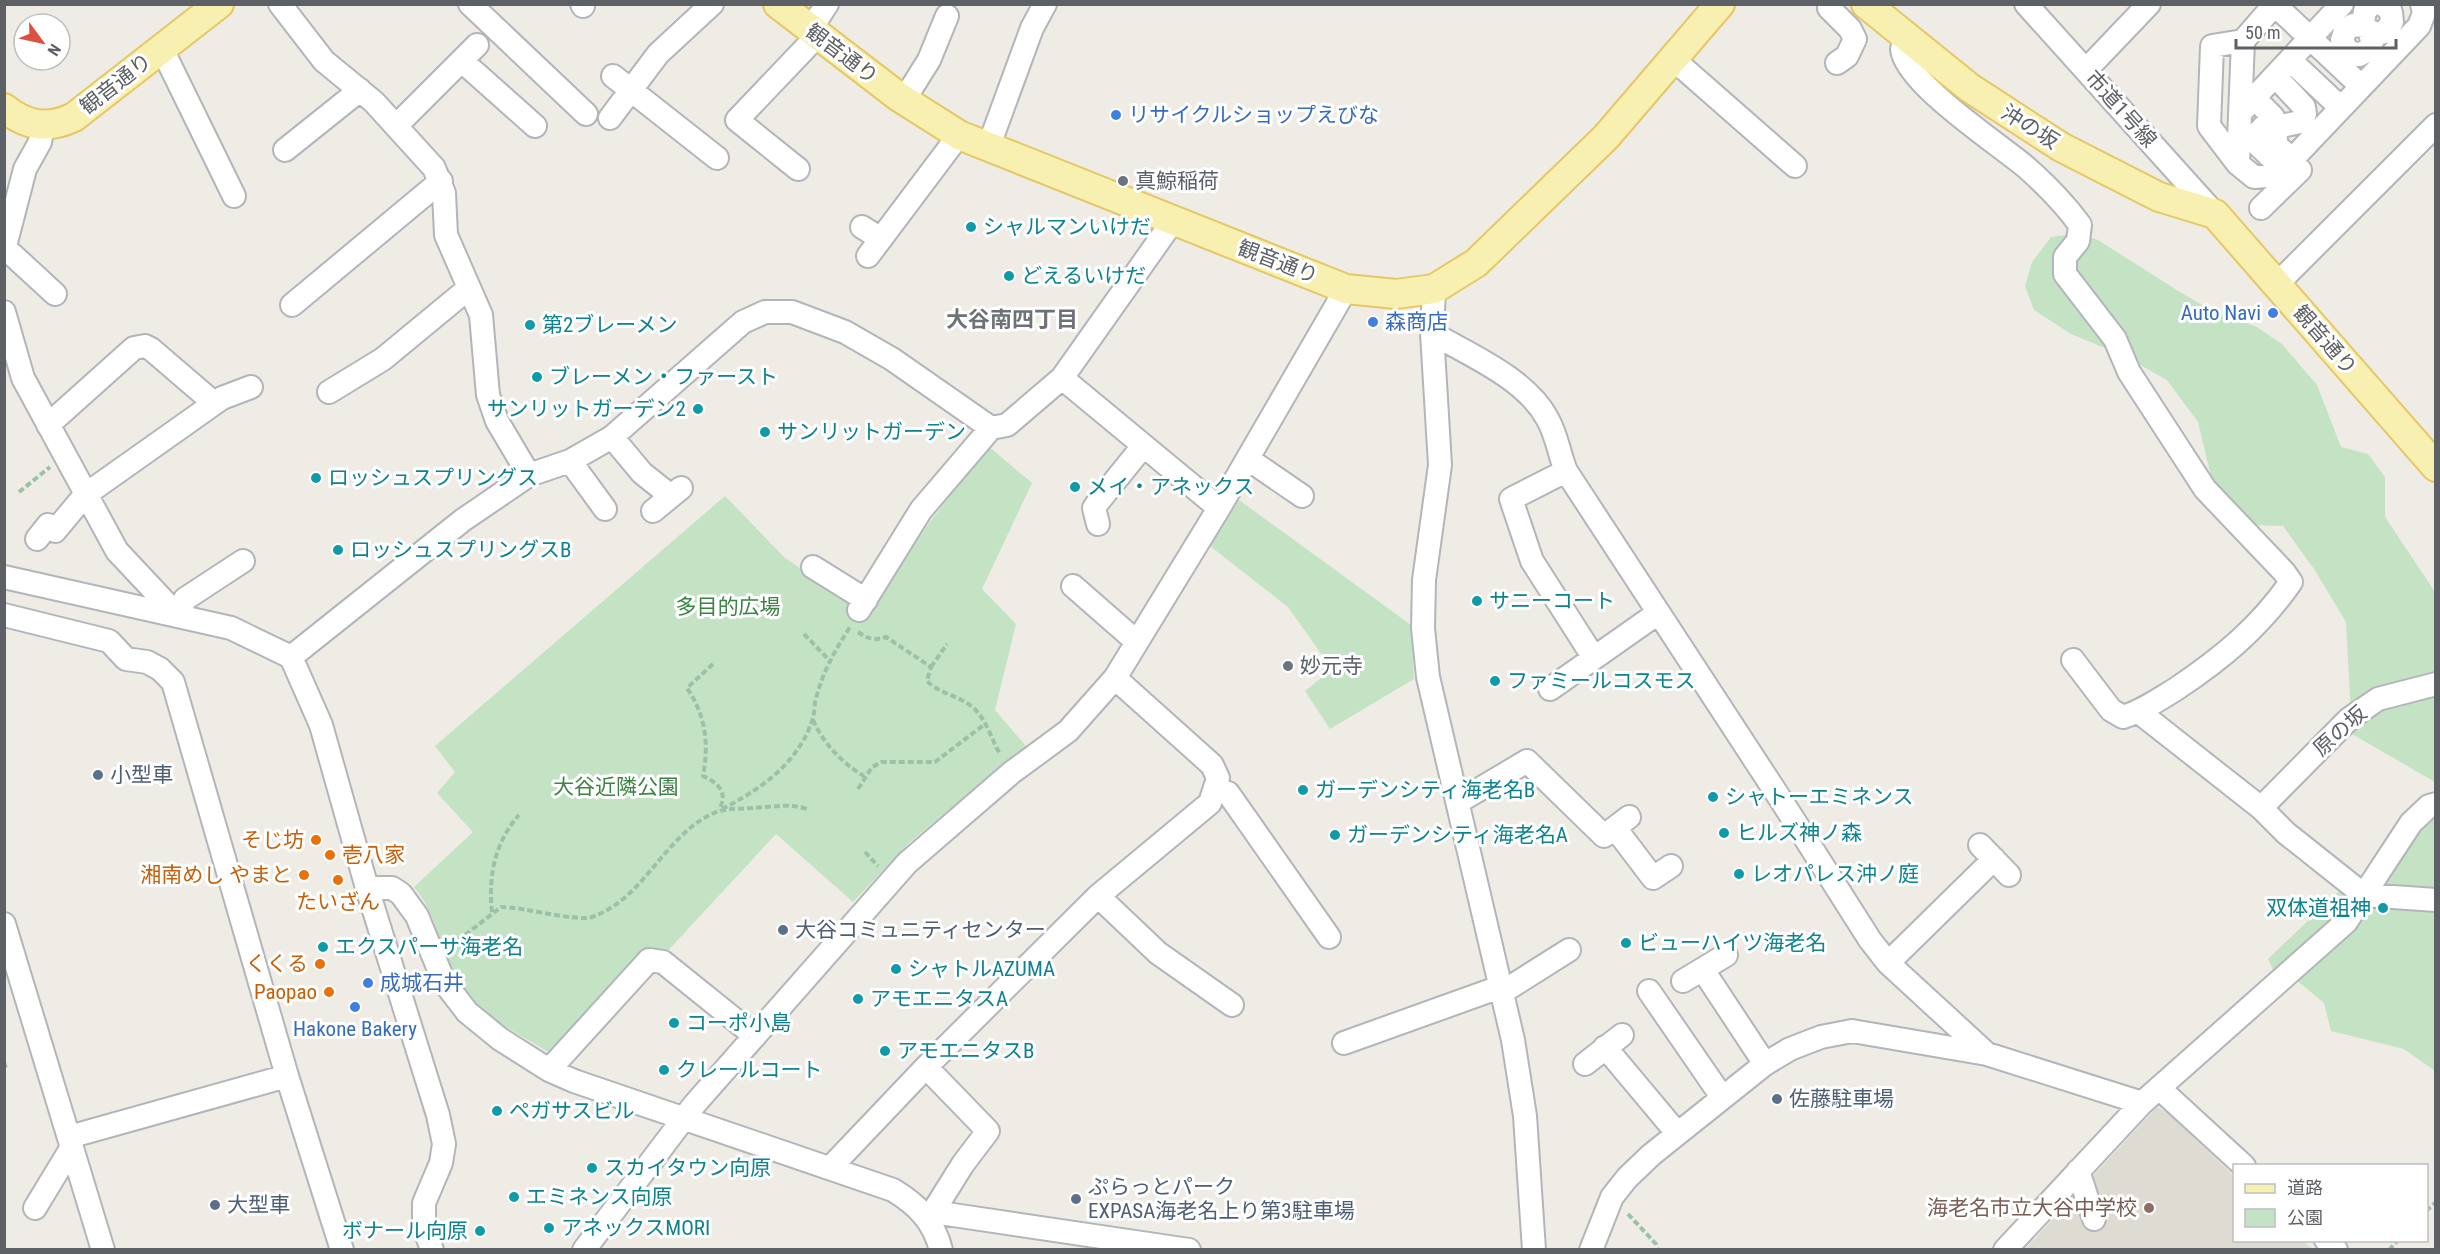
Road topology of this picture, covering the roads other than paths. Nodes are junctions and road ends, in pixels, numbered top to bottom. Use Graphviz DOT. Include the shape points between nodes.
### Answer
graph roads {
  1 [pos="219,4"];
  2 [pos="280,4"];
  3 [pos="470,4"];
  4 [pos="712,4"];
  5 [pos="778,4"];
  6 [pos="827,4"];
  7 [pos="1045,4"];
  8 [pos="1720,4"];
  9 [pos="1830,4"];
  10 [pos="1866,4"];
  11 [pos="2026,4"];
  12 [pos="2149,4"];
  13 [pos="2342,4"];
  14 [pos="2275,5"];
  15 [pos="2382,5"];
  16 [pos="2421,15"];
  17 [pos="947,16"];
  18 [pos="814,33"];
  19 [pos="1909,39"];
  20 [pos="2311,39"];
  21 [pos="2243,41"];
  22 [pos="162,49"];
  23 [pos="1673,59"];
  24 [pos="2343,59"];
  25 [pos="1837,63"];
  26 [pos="2282,68"];
  27 [pos="2086,70"];
  28 [pos="612,76"];
  29 [pos="2361,86"];
  30 [pos="360,90"];
  31 [pos="631,90"];
  32 [pos="904,100"];
  33 [pos="2247,105"];
  34 [pos="4,108"];
  35 [pos="2341,108"];
  36 [pos="586,114"];
  37 [pos="610,118"];
  38 [pos="397,124"];
  39 [pos="2436,125"];
  40 [pos="44,126"];
  41 [pos="535,126"];
  42 [pos="959,135"];
  43 [pos="988,148"];
  44 [pos="285,150"];
  45 [pos="717,158"];
  46 [pos="2238,164"];
  47 [pos="2288,164"];
  48 [pos="1795,166"];
  49 [pos="26,169"];
  50 [pos="798,169"];
  51 [pos="441,181"];
  52 [pos="4,195"];
  53 [pos="234,196"];
  54 [pos="2261,208"];
  55 [pos="2216,214"];
  56 [pos="1173,221"];
  57 [pos="870,241"];
  58 [pos="5,249"];
  59 [pos="2278,286"];
  60 [pos="469,288"];
  61 [pos="1346,289"];
  62 [pos="1434,289"];
  63 [pos="55,294"];
  64 [pos="292,305"];
  65 [pos="4,312"];
  66 [pos="1432,333"];
  67 [pos="1062,378"];
  68 [pos="251,387"];
  69 [pos="329,393"];
  70 [pos="214,403"];
  71 [pos="48,425"];
  72 [pos="991,428"];
  73 [pos="612,437"];
  74 [pos="1143,446"];
  75 [pos="1248,459"];
  76 [pos="570,461"];
  77 [pos="2436,467"];
  78 [pos="1566,471"];
  79 [pos="529,475"];
  80 [pos="85,495"];
  81 [pos="1302,496"];
  82 [pos="1220,508"];
  83 [pos="605,509"];
  84 [pos="653,511"];
  85 [pos="1098,524"];
  86 [pos="37,539"];
  87 [pos="243,561"];
  88 [pos="813,567"];
  89 [pos="4,577"];
  90 [pos="1073,586"];
  91 [pos="1658,613"];
  92 [pos="4,615"];
  93 [pos="178,616"];
  94 [pos="1137,642"];
  95 [pos="291,657"];
  96 [pos="1594,658"];
  97 [pos="2073,660"];
  98 [pos="1115,678"];
  99 [pos="2436,684"];
  100 [pos="1550,689"];
  101 [pos="2139,712"];
  102 [pos="1216,790"];
  103 [pos="1458,802"];
  104 [pos="2436,804"];
  105 [pos="2261,808"];
  106 [pos="1994,860"];
  107 [pos="1671,866"];
  108 [pos="367,888"];
  109 [pos="2364,894"];
  110 [pos="1098,896"];
  111 [pos="2436,900"];
  112 [pos="4,924"];
  113 [pos="1329,937"];
  114 [pos="1569,950"];
  115 [pos="1726,956"];
  116 [pos="1888,963"];
  117 [pos="1703,969"];
  118 [pos="1683,981"];
  119 [pos="1501,990"];
  120 [pos="1649,991"];
  121 [pos="1232,1005"];
  122 [pos="755,1036"];
  123 [pos="1344,1043"];
  124 [pos="1987,1054"];
  125 [pos="1585,1064"];
  126 [pos="1766,1064"];
  127 [pos="926,1067"];
  128 [pos="549,1070"];
  129 [pos="287,1076"];
  130 [pos="2150,1095"];
  131 [pos="1722,1097"];
  132 [pos="685,1118"];
  133 [pos="1677,1133"];
  134 [pos="71,1142"];
  135 [pos="2241,1164"];
  136 [pos="830,1168"];
  137 [pos="2078,1171"];
  138 [pos="35,1208"];
  139 [pos="929,1213"];
  140 [pos="2094,1219"];
  141 [pos="103,1250"];
  142 [pos="342,1250"];
  143 [pos="432,1250"];
  144 [pos="584,1250"];
  145 [pos="941,1250"];
  146 [pos="1189,1250"];
  147 [pos="1534,1250"];
  148 [pos="1591,1250"];
  149 [pos="2005,1250"];
  1 -- 22 [label="main road, 観音通り"];
  2 -- 30 [label="street" via="324,61"];
  3 -- 36 [label="street"];
  4 -- 31 [label="street" via="658,54"];
  5 -- 18 [label="main road, 観音通り"];
  6 -- 18 [label="street"];
  7 -- 43 [label="street" via="1032,28"];
  8 -- 23 [label="main road, 観音通り"];
  9 -- 25 [label="street" via="1828,8 1855,39 1847,56"];
  10 -- 19 [label="main road, 沖の坂"];
  11 -- 27 [label="street, 市道1号線"];
  12 -- 27 [label="street"];
  13 -- 20 [label="street"];
  14 -- 20 [label="street"];
  14 -- 21 [label="street"];
  15 -- 24 [label="street" via="2392,14 2392,24 2383,33 2353,25 2342,40"];
  16 -- 29 [label="street"];
  16 -- 54 [label="street" via="2413,52"];
  17 -- 32 [label="street" via="929,60"];
  18 -- 32 [label="main road, 観音通り"];
  18 -- 50 [label="street" via="737,120 769,158"];
  19 -- 55 [label="main road, 沖の坂" via="1994,105 2061,147 2159,197"];
  19 -- 101 [label="street" via="1902,49 1903,59 1914,72 1956,112 2026,168 2080,225 2078,241 2065,257 2065,274 2115,339 2129,372 2205,489 2291,582 2253,630 2219,660"];
  20 -- 24 [label="street"];
  20 -- 26 [label="street"];
  21 -- 33 [label="street"];
  21 -- 46 [label="street" via="2212,45 2208,126"];
  22 -- 40 [label="main road, 観音通り" via="74,117"];
  22 -- 53 [label="street"];
  23 -- 48 [label="street"];
  23 -- 62 [label="main road, 観音通り" via="1606,137 1484,255"];
  24 -- 29 [label="street"];
  26 -- 33 [label="street"];
  26 -- 35 [label="street"];
  26 -- 47 [label="street" via="2305,114 2300,122 2282,126 2275,134"];
  27 -- 55 [label="street, 市道1号線"];
  28 -- 31 [label="street"];
  29 -- 35 [label="street"];
  30 -- 38 [label="street"];
  30 -- 44 [label="street"];
  31 -- 37 [label="street"];
  31 -- 45 [label="street"];
  32 -- 42 [label="main road, 観音通り"];
  33 -- 46 [label="street"];
  33 -- 47 [label="street" via="2273,117 2252,139"];
  34 -- 40 [label="main road" via="30,124"];
  35 -- 47 [label="street"];
  38 -- 41 [label="street" via="469,53"];
  38 -- 51 [label="street"];
  39 -- 59 [label="street"];
  40 -- 49 [label="street"];
  42 -- 43 [label="main road, 観音通り"];
  42 -- 57 [label="street"];
  43 -- 56 [label="main road, 観音通り"];
  46 -- 47 [label="street" via="2254,177 2277,175"];
  49 -- 52 [label="street"];
  49 -- 58 [label="street"];
  51 -- 60 [label="street" via="446,235"];
  51 -- 64 [label="street"];
  55 -- 59 [label="main road, 観音通り"];
  56 -- 61 [label="main road, 観音通り"];
  56 -- 67 [label="street"];
  58 -- 63 [label="street"];
  59 -- 77 [label="main road, 観音通り"];
  60 -- 69 [label="street" via="383,358"];
  60 -- 79 [label="street" via="481,315 488,395 497,421"];
  61 -- 62 [label="main road, 観音通り" via="1396,294"];
  61 -- 75 [label="street"];
  62 -- 66 [label="street"];
  65 -- 71 [label="street" via="23,378"];
  66 -- 78 [label="street" via="1530,396 1547,418"];
  66 -- 103 [label="street" via="1440,465 1424,580 1423,628 1428,677"];
  67 -- 72 [label="street" via="1007,425"];
  67 -- 74 [label="street"];
  68 -- 70 [label="street"];
  70 -- 71 [label="street" via="145,346 134,348"];
  70 -- 80 [label="street"];
  71 -- 80 [label="street"];
  72 -- 73 [label="street" via="845,332 792,312 765,312 742,322"];
  72 -- 88 [label="street" via="921,510 858,612"];
  73 -- 76 [label="street"];
  73 -- 84 [label="street" via="642,473 676,492"];
  74 -- 82 [label="street"];
  74 -- 85 [label="street" via="1094,508"];
  75 -- 81 [label="street"];
  75 -- 82 [label="street"];
  76 -- 79 [label="street"];
  76 -- 83 [label="street"];
  78 -- 91 [label="street"];
  78 -- 96 [label="street" via="1511,499 1532,561"];
  79 -- 95 [label="street" via="463,520"];
  80 -- 86 [label="street" via="55,531 48,525"];
  80 -- 93 [label="street" via="117,551"];
  82 -- 94 [label="street"];
  87 -- 93 [label="street" via="185,599"];
  89 -- 93 [label="street"];
  90 -- 94 [label="street"];
  91 -- 96 [label="street"];
  91 -- 116 [label="street"];
  92 -- 129 [label="street" via="109,641 126,659 147,662 173,682"];
  93 -- 95 [label="street" via="231,628"];
  94 -- 98 [label="street"];
  95 -- 108 [label="street" via="321,725"];
  96 -- 100 [label="street"];
  97 -- 101 [label="street" via="2111,710 2123,717"];
  98 -- 102 [label="street" via="1212,765 1218,778"];
  98 -- 122 [label="street" via="1068,731 1011,773 907,862"];
  99 -- 105 [label="street, 原の坂" via="2378,699 2349,719"];
  101 -- 105 [label="street"];
  102 -- 110 [label="street" via="1210,803"];
  102 -- 113 [label="street" via="1228,793"];
  103 -- 107 [label="street" via="1527,761 1552,771 1604,836 1622,823 1653,878"];
  103 -- 119 [label="street"];
  104 -- 109 [label="street" via="2411,823"];
  105 -- 109 [label="street" via="2286,833"];
  106 -- 116 [label="street"];
  108 -- 128 [label="street" via="392,888 401,894 417,916 444,981 467,1012"];
  108 -- 143 [label="street" via="444,1144 441,1163 424,1203 424,1227"];
  109 -- 111 [label="street"];
  109 -- 130 [label="street" via="2346,922"];
  110 -- 121 [label="street" via="1158,953"];
  110 -- 127 [label="street"];
  112 -- 134 [label="street"];
  114 -- 119 [label="street"];
  115 -- 117 [label="street"];
  116 -- 124 [label="street"];
  117 -- 118 [label="street"];
  117 -- 126 [label="street"];
  119 -- 123 [label="street" via="1377,1041"];
  119 -- 147 [label="street" via="1525,1116"];
  120 -- 131 [label="street"];
  122 -- 128 [label="street" via="663,963 649,960"];
  122 -- 132 [label="street"];
  124 -- 126 [label="street" via="1852,1031 1800,1045"];
  124 -- 130 [label="street"];
  125 -- 133 [label="street" via="1613,1041"];
  126 -- 131 [label="street"];
  127 -- 136 [label="street"];
  127 -- 139 [label="street" via="988,1131"];
  128 -- 132 [label="street"];
  129 -- 134 [label="street"];
  129 -- 142 [label="street"];
  130 -- 135 [label="street"];
  130 -- 137 [label="street"];
  131 -- 133 [label="street"];
  132 -- 136 [label="street"];
  132 -- 144 [label="street"];
  133 -- 148 [label="street" via="1627,1178 1612,1197"];
  134 -- 138 [label="street"];
  134 -- 141 [label="street"];
  136 -- 139 [label="street" via="893,1190"];
  137 -- 140 [label="street"];
  137 -- 149 [label="street"];
  139 -- 145 [label="street"];
  139 -- 146 [label="street"];
}
